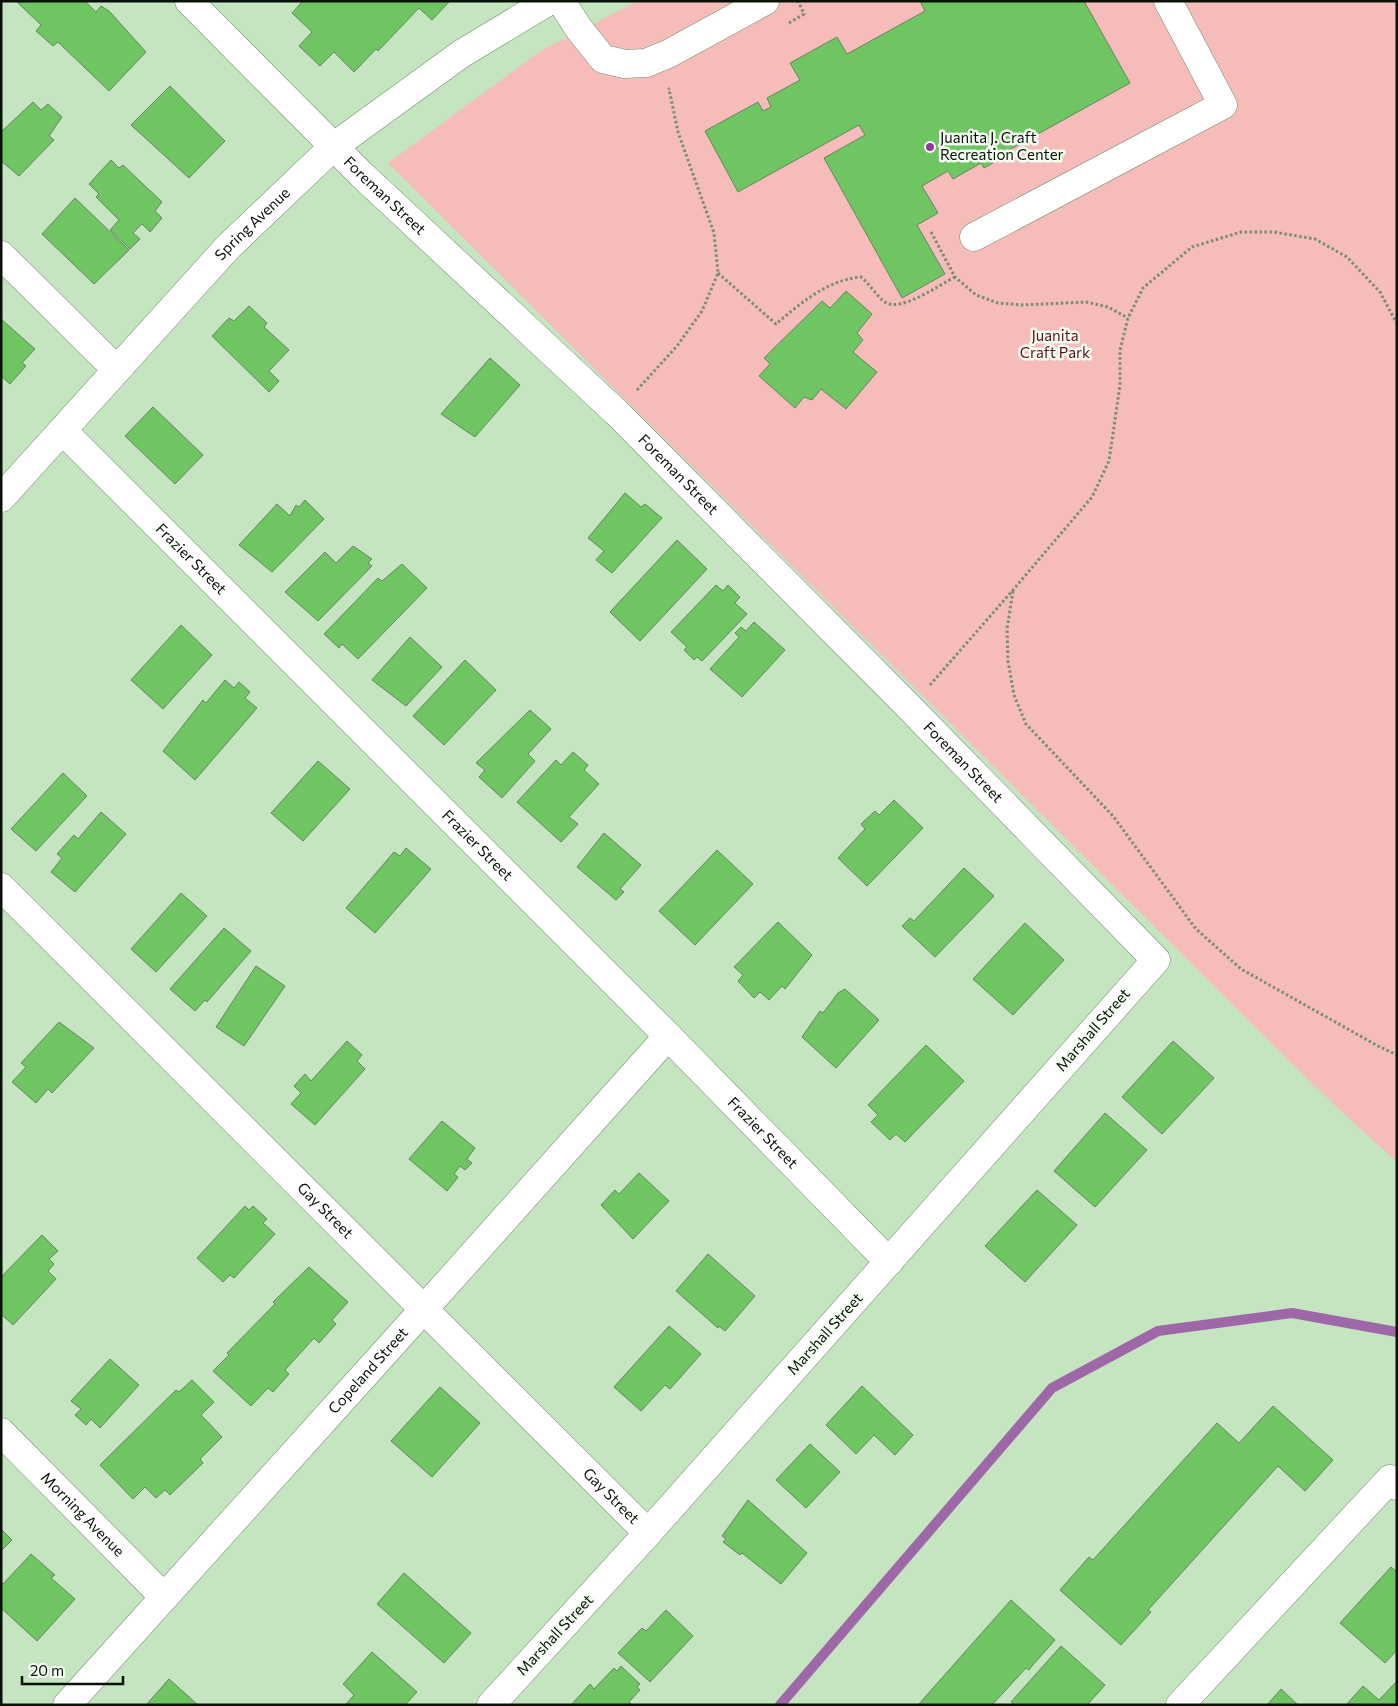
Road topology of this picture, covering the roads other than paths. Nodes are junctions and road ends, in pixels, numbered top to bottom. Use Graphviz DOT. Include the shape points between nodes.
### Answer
graph roads {
  1 [pos="188,1"];
  2 [pos="549,1"];
  3 [pos="560,1"];
  4 [pos="765,1"];
  5 [pos="1168,1"];
  6 [pos="333,147"];
  7 [pos="974,237"];
  8 [pos="1,255"];
  9 [pos="116,369"];
  10 [pos="63,431"];
  11 [pos="1,498"];
  12 [pos="1,887"];
  13 [pos="1156,960"];
  14 [pos="668,1036"];
  15 [pos="889,1262"];
  16 [pos="424,1310"];
  17 [pos="1,1432"];
  18 [pos="1397,1486"];
  19 [pos="648,1533"];
  20 [pos="164,1597"];
  21 [pos="66,1705"];
  22 [pos="491,1705"];
  23 [pos="1180,1705"];
  1 -- 6 [label="street, Foreman Street"];
  2 -- 6 [label="street, Spring Avenue" via="461,54"];
  3 -- 4 [label="street" via="603,59 625,64 646,63 668,54"];
  5 -- 7 [label="street" via="1223,105"];
  6 -- 9 [label="street, Spring Avenue" via="227,248"];
  6 -- 13 [label="street, Foreman Street" via="616,413"];
  8 -- 9 [label="street"];
  9 -- 10 [label="street, Spring Avenue"];
  10 -- 11 [label="street, Spring Avenue"];
  10 -- 14 [label="street, Frazier Street"];
  12 -- 16 [label="street, Gay Street"];
  13 -- 15 [label="street, Marshall Street"];
  14 -- 15 [label="street, Frazier Street"];
  14 -- 16 [label="street, Copeland Street"];
  15 -- 19 [label="street, Marshall Street"];
  16 -- 19 [label="street, Gay Street"];
  16 -- 20 [label="street, Copeland Street"];
  17 -- 20 [label="street, Morning Avenue"];
  18 -- 23 [label="street" via="1390,1479"];
  19 -- 22 [label="street, Marshall Street"];
  20 -- 21 [label="street, Copeland Street"];
}
